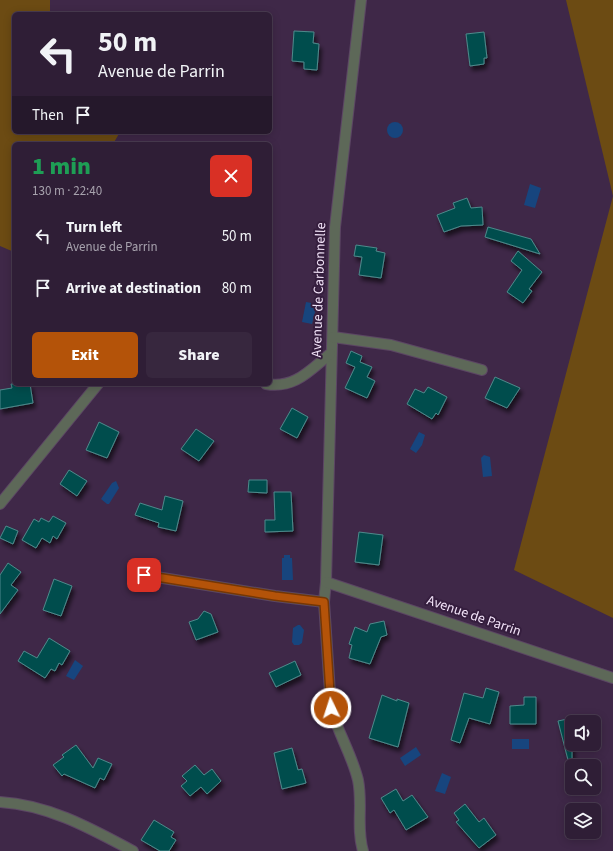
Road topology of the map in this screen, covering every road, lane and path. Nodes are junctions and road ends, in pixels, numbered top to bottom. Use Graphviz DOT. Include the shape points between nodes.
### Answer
graph roads {
  1 [pos="361,0"];
  2 [pos="333,337"];
  3 [pos="330,354"];
  4 [pos="482,370"];
  5 [pos="272,385"];
  6 [pos="96,386"];
  7 [pos="0,504"];
  8 [pos="144,575"];
  9 [pos="326,582"];
  10 [pos="324,602"];
  11 [pos="613,678"];
  12 [pos="0,802"];
  13 [pos="133,851"];
  14 [pos="362,851"];
  1 -- 2 [label="street, Avenue de Carbonnelle" via="335,227"];
  2 -- 3 [label="street, Avenue de Carbonnelle"];
  2 -- 4 [label="street" via="391,345"];
  3 -- 5 [label="street" via="292,382 279,386"];
  3 -- 9 [label="street, Avenue de Carbonnelle"];
  6 -- 7 [label="street"];
  8 -- 10 [label="street"];
  9 -- 10 [label="street, Avenue de Carbonnelle"];
  9 -- 11 [label="street, Avenue de Parrin"];
  10 -- 14 [label="street, Avenue de Carbonnelle" via="331,708 358,779 359,834"];
  12 -- 13 [label="street" via="50,811 75,820"];
}
